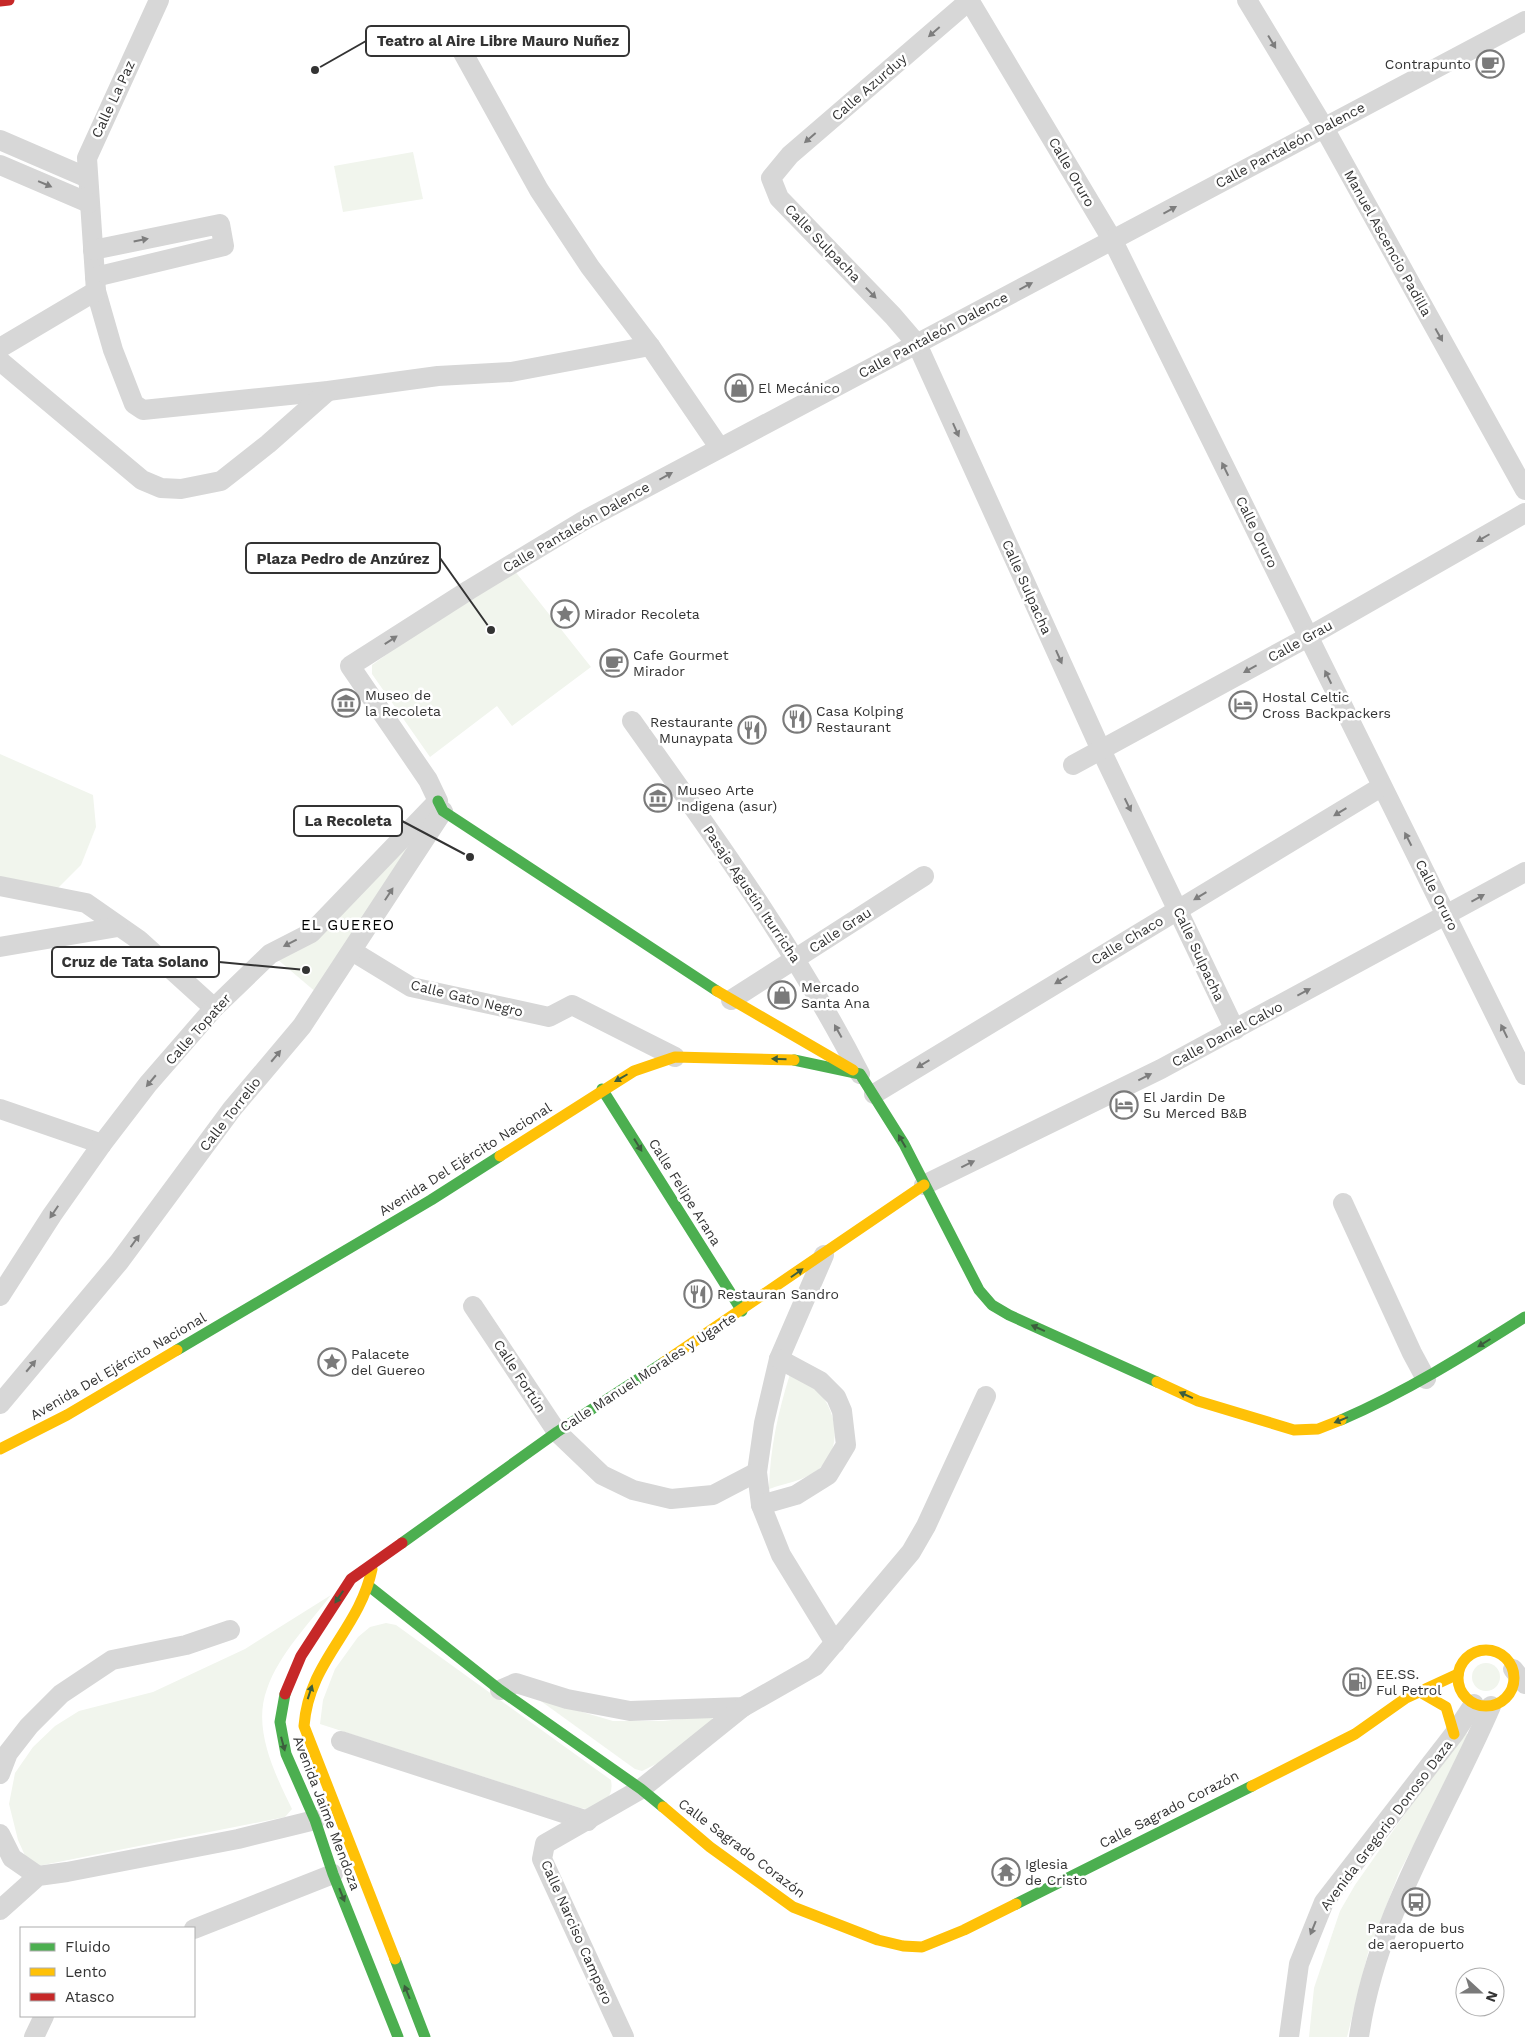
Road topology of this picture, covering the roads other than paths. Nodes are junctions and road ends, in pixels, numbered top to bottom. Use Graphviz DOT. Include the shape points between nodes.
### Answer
graph roads {
  1 [pos="9,0"];
  2 [pos="159,0"];
  3 [pos="970,0"];
  4 [pos="1247,0"];
  5 [pos="0,1"];
  6 [pos="1525,21"];
  7 [pos="457,42"];
  8 [pos="1323,126"];
  9 [pos="0,140"];
  10 [pos="0,165"];
  11 [pos="88,178"];
  12 [pos="771,178"];
  13 [pos="89,203"];
  14 [pos="1113,241"];
  15 [pos="93,250"];
  16 [pos="96,284"];
  17 [pos="917,344"];
  18 [pos="650,346"];
  19 [pos="0,348"];
  20 [pos="0,361"];
  21 [pos="328,391"];
  22 [pos="719,447"];
  23 [pos="1525,490"];
  24 [pos="1525,514"];
  25 [pos="1308,637"];
  26 [pos="632,721"];
  27 [pos="1101,750"];
  28 [pos="1073,766"];
  29 [pos="1382,787"];
  30 [pos="440,806"];
  31 [pos="1525,872"];
  32 [pos="924,876"];
  33 [pos="0,886"];
  34 [pos="1178,909"];
  35 [pos="1448,915"];
  36 [pos="118,927"];
  37 [pos="0,947"];
  38 [pos="352,951"];
  39 [pos="796,958"];
  40 [pos="731,1000"];
  41 [pos="214,1008"];
  42 [pos="1235,1030"];
  43 [pos="675,1056"];
  44 [pos="860,1074"];
  45 [pos="1525,1075"];
  46 [pos="602,1089"];
  47 [pos="874,1094"];
  48 [pos="0,1109"];
  49 [pos="102,1144"];
  50 [pos="924,1185"];
  51 [pos="1343,1203"];
  52 [pos="824,1255"];
  53 [pos="0,1296"];
  54 [pos="474,1306"];
  55 [pos="742,1311"];
  56 [pos="1525,1317"];
  57 [pos="779,1359"];
  58 [pos="1426,1379"];
  59 [pos="986,1396"];
  60 [pos="0,1404"];
  61 [pos="557,1432"];
  62 [pos="0,1449"];
  63 [pos="758,1472"];
  64 [pos="761,1506"];
  65 [pos="373,1563"];
  66 [pos="370,1587"];
  67 [pos="230,1630"];
  68 [pos="835,1643"];
  69 [pos="1458,1674"];
  70 [pos="1519,1681"];
  71 [pos="500,1690"];
  72 [pos="1420,1692"];
  73 [pos="1482,1705"];
  74 [pos="743,1707"];
  75 [pos="1454,1734"];
  76 [pos="341,1741"];
  77 [pos="0,1774"];
  78 [pos="640,1789"];
  79 [pos="315,1820"];
  80 [pos="588,1821"];
  81 [pos="0,1834"];
  82 [pos="333,1874"];
  83 [pos="38,1876"];
  84 [pos="0,1910"];
  85 [pos="195,1928"];
  86 [pos="44,2017"];
  87 [pos="34,2037"];
  88 [pos="398,2037"];
  89 [pos="425,2037"];
  90 [pos="624,2037"];
  91 [pos="1289,2037"];
  92 [pos="1359,2037"];
  1 -- 5 [label="main road"];
  2 -- 11 [label="street, Calle La Paz" via="87,158"];
  3 -- 12 [label="street, Calle Azurduy, one-way" via="790,155"];
  3 -- 14 [label="street, Calle Oruro"];
  4 -- 8 [label="street, Manuel Ascencio Padilla, one-way"];
  6 -- 8 [label="street, Calle Pantaleón Dalence"];
  7 -- 18 [label="street" via="539,190 590,267"];
  14 -- 8 [label="street, Calle Pantaleón Dalence, one-way"];
  8 -- 23 [label="street, Manuel Ascencio Padilla, one-way"];
  9 -- 11 [label="street"];
  10 -- 13 [label="street, one-way"];
  11 -- 13 [label="street, Calle La Paz"];
  12 -- 17 [label="street, Calle Sulpacha, one-way" via="779,198"];
  13 -- 15 [label="street, Calle La Paz"];
  17 -- 14 [label="street, Calle Pantaleón Dalence, one-way"];
  25 -- 14 [label="street, Calle Oruro, one-way"];
  15 -- 16 [label="street, Calle La Paz"];
  15 -- 16 [label="street, one-way" via="220,224 224,246"];
  16 -- 19 [label="street"];
  16 -- 21 [label="street, Calle La Paz" via="113,350 134,404 144,410"];
  17 -- 22 [label="street, Calle Pantaleón Dalence"];
  17 -- 27 [label="street, Calle Sulpacha, one-way"];
  18 -- 21 [label="street, Calle La Paz" via="511,372 438,376"];
  18 -- 22 [label="street"];
  20 -- 21 [label="street" via="142,480 160,488 182,490 221,481"];
  30 -- 22 [label="street, Calle Pantaleón Dalence, one-way" via="428,780 350,666 583,521"];
  24 -- 25 [label="street, Calle Grau, one-way"];
  25 -- 27 [label="street, Calle Grau, one-way"];
  29 -- 25 [label="street, Calle Oruro, one-way"];
  26 -- 39 [label="street, Pasaje Agustín Iturricha"];
  27 -- 28 [label="street, Calle Grau"];
  27 -- 34 [label="street, Calle Sulpacha, one-way"];
  29 -- 34 [label="street, Calle Chaco, one-way"];
  35 -- 29 [label="street, Calle Oruro, one-way"];
  38 -- 30 [label="street, Calle Torrelio, one-way"];
  30 -- 40 [label="main road"];
  30 -- 41 [label="street, Calle Topater, one-way" via="311,933 270,954"];
  35 -- 31 [label="street, Calle Daniel Calvo, one-way"];
  32 -- 39 [label="street, Calle Grau"];
  33 -- 36 [label="street" via="86,903"];
  34 -- 42 [label="street, Calle Sulpacha"];
  34 -- 47 [label="street, Calle Chaco, one-way"];
  42 -- 35 [label="street, Calle Daniel Calvo, one-way"];
  45 -- 35 [label="street, Calle Oruro, one-way"];
  36 -- 37 [label="street"];
  36 -- 41 [label="street" via="139,940"];
  38 -- 43 [label="street, Calle Gato Negro" via="411,987 548,1017 572,1005"];
  60 -- 38 [label="street, Calle Torrelio, one-way" via="119,1262 232,1109 302,1026"];
  39 -- 40 [label="street, Calle Grau"];
  44 -- 39 [label="street, Pasaje Agustín Iturricha, one-way"];
  40 -- 44 [label="main road"];
  41 -- 49 [label="street, Calle Topater, one-way" via="148,1084"];
  50 -- 42 [label="street, Calle Daniel Calvo, one-way"];
  44 -- 43 [label="main road, Avenida Del Ejército Nacional, one-way" via="796,1060"];
  43 -- 46 [label="main road, Avenida Del Ejército Nacional, one-way" via="634,1071"];
  44 -- 47 [label="main road"];
  46 -- 55 [label="main road, Calle Felipe Arana, one-way"];
  46 -- 62 [label="main road, Avenida Del Ejército Nacional" via="431,1200 67,1415"];
  50 -- 47 [label="main road, one-way"];
  48 -- 49 [label="street"];
  49 -- 53 [label="street, Calle Topater, one-way"];
  50 -- 52 [label="main road, Calle Manuel Morales y Ugarte"];
  58 -- 50 [label="main road, one-way" via="1376,1405 1318,1429 1294,1430 1198,1401 992,1305 980,1290"];
  51 -- 58 [label="street"];
  55 -- 52 [label="main road, Calle Manuel Morales y Ugarte, one-way"];
  52 -- 57 [label="street"];
  54 -- 61 [label="street, Calle Fortún"];
  55 -- 61 [label="main road, Calle Manuel Morales y Ugarte"];
  56 -- 58 [label="main road, one-way"];
  57 -- 63 [label="street" via="764,1423"];
  57 -- 64 [label="street" via="820,1380 836,1397 842,1410 846,1445 828,1475 796,1495"];
  59 -- 68 [label="street, Calle Narciso Campero" via="911,1552"];
  61 -- 63 [label="street, Calle Fortún" via="602,1475 633,1490 671,1499 713,1495"];
  61 -- 65 [label="main road, Calle Manuel Morales y Ugarte"];
  63 -- 64 [label="street"];
  64 -- 68 [label="street" via="781,1555"];
  65 -- 66 [label="main road, Avenida Jaime Mendoza"];
  65 -- 79 [label="main road, Avenida Jaime Mendoza, one-way" via="351,1579 301,1656 285,1694 281,1736"];
  66 -- 71 [label="main road, Calle Sagrado Corazón"];
  89 -- 66 [label="main road, Avenida Jaime Mendoza, one-way" via="304,1726 314,1678"];
  67 -- 77 [label="street" via="186,1645 112,1660 61,1694 29,1726 8,1753"];
  68 -- 74 [label="street, Calle Narciso Campero" via="815,1666"];
  69 -- 70 [label="main road" via="1466,1658 1482,1650 1501,1654"];
  69 -- 72 [label="main road, Calle Sagrado Corazón"];
  69 -- 73 [label="main road" via="1461,1692"];
  70 -- 73 [label="main road" via="1500,1703"];
  71 -- 74 [label="street" via="516,1683 567,1699 630,1710"];
  71 -- 78 [label="main road, Calle Sagrado Corazón"];
  72 -- 75 [label="main road" via="1446,1707"];
  72 -- 78 [label="main road, Calle Sagrado Corazón" via="1406,1698 1355,1734 964,1930 922,1947 878,1940 793,1907 710,1847"];
  73 -- 75 [label="street, Avenida Gregorio Donoso Daza"];
  73 -- 92 [label="street, Avenida Gregorio Donoso Daza" via="1399,1897 1378,1958"];
  74 -- 78 [label="street, Calle Narciso Campero"];
  75 -- 91 [label="street, Avenida Gregorio Donoso Daza, one-way" via="1324,1902 1299,1964"];
  76 -- 80 [label="street"];
  78 -- 80 [label="street, Calle Narciso Campero"];
  79 -- 82 [label="main road, Avenida Jaime Mendoza"];
  79 -- 83 [label="street" via="238,1839"];
  80 -- 90 [label="street, Calle Narciso Campero" via="545,1844 542,1859"];
  81 -- 83 [label="street" via="12,1858"];
  82 -- 85 [label="street"];
  82 -- 88 [label="main road, Avenida Jaime Mendoza, one-way"];
  83 -- 84 [label="street"];
  86 -- 87 [label="street"];
}
